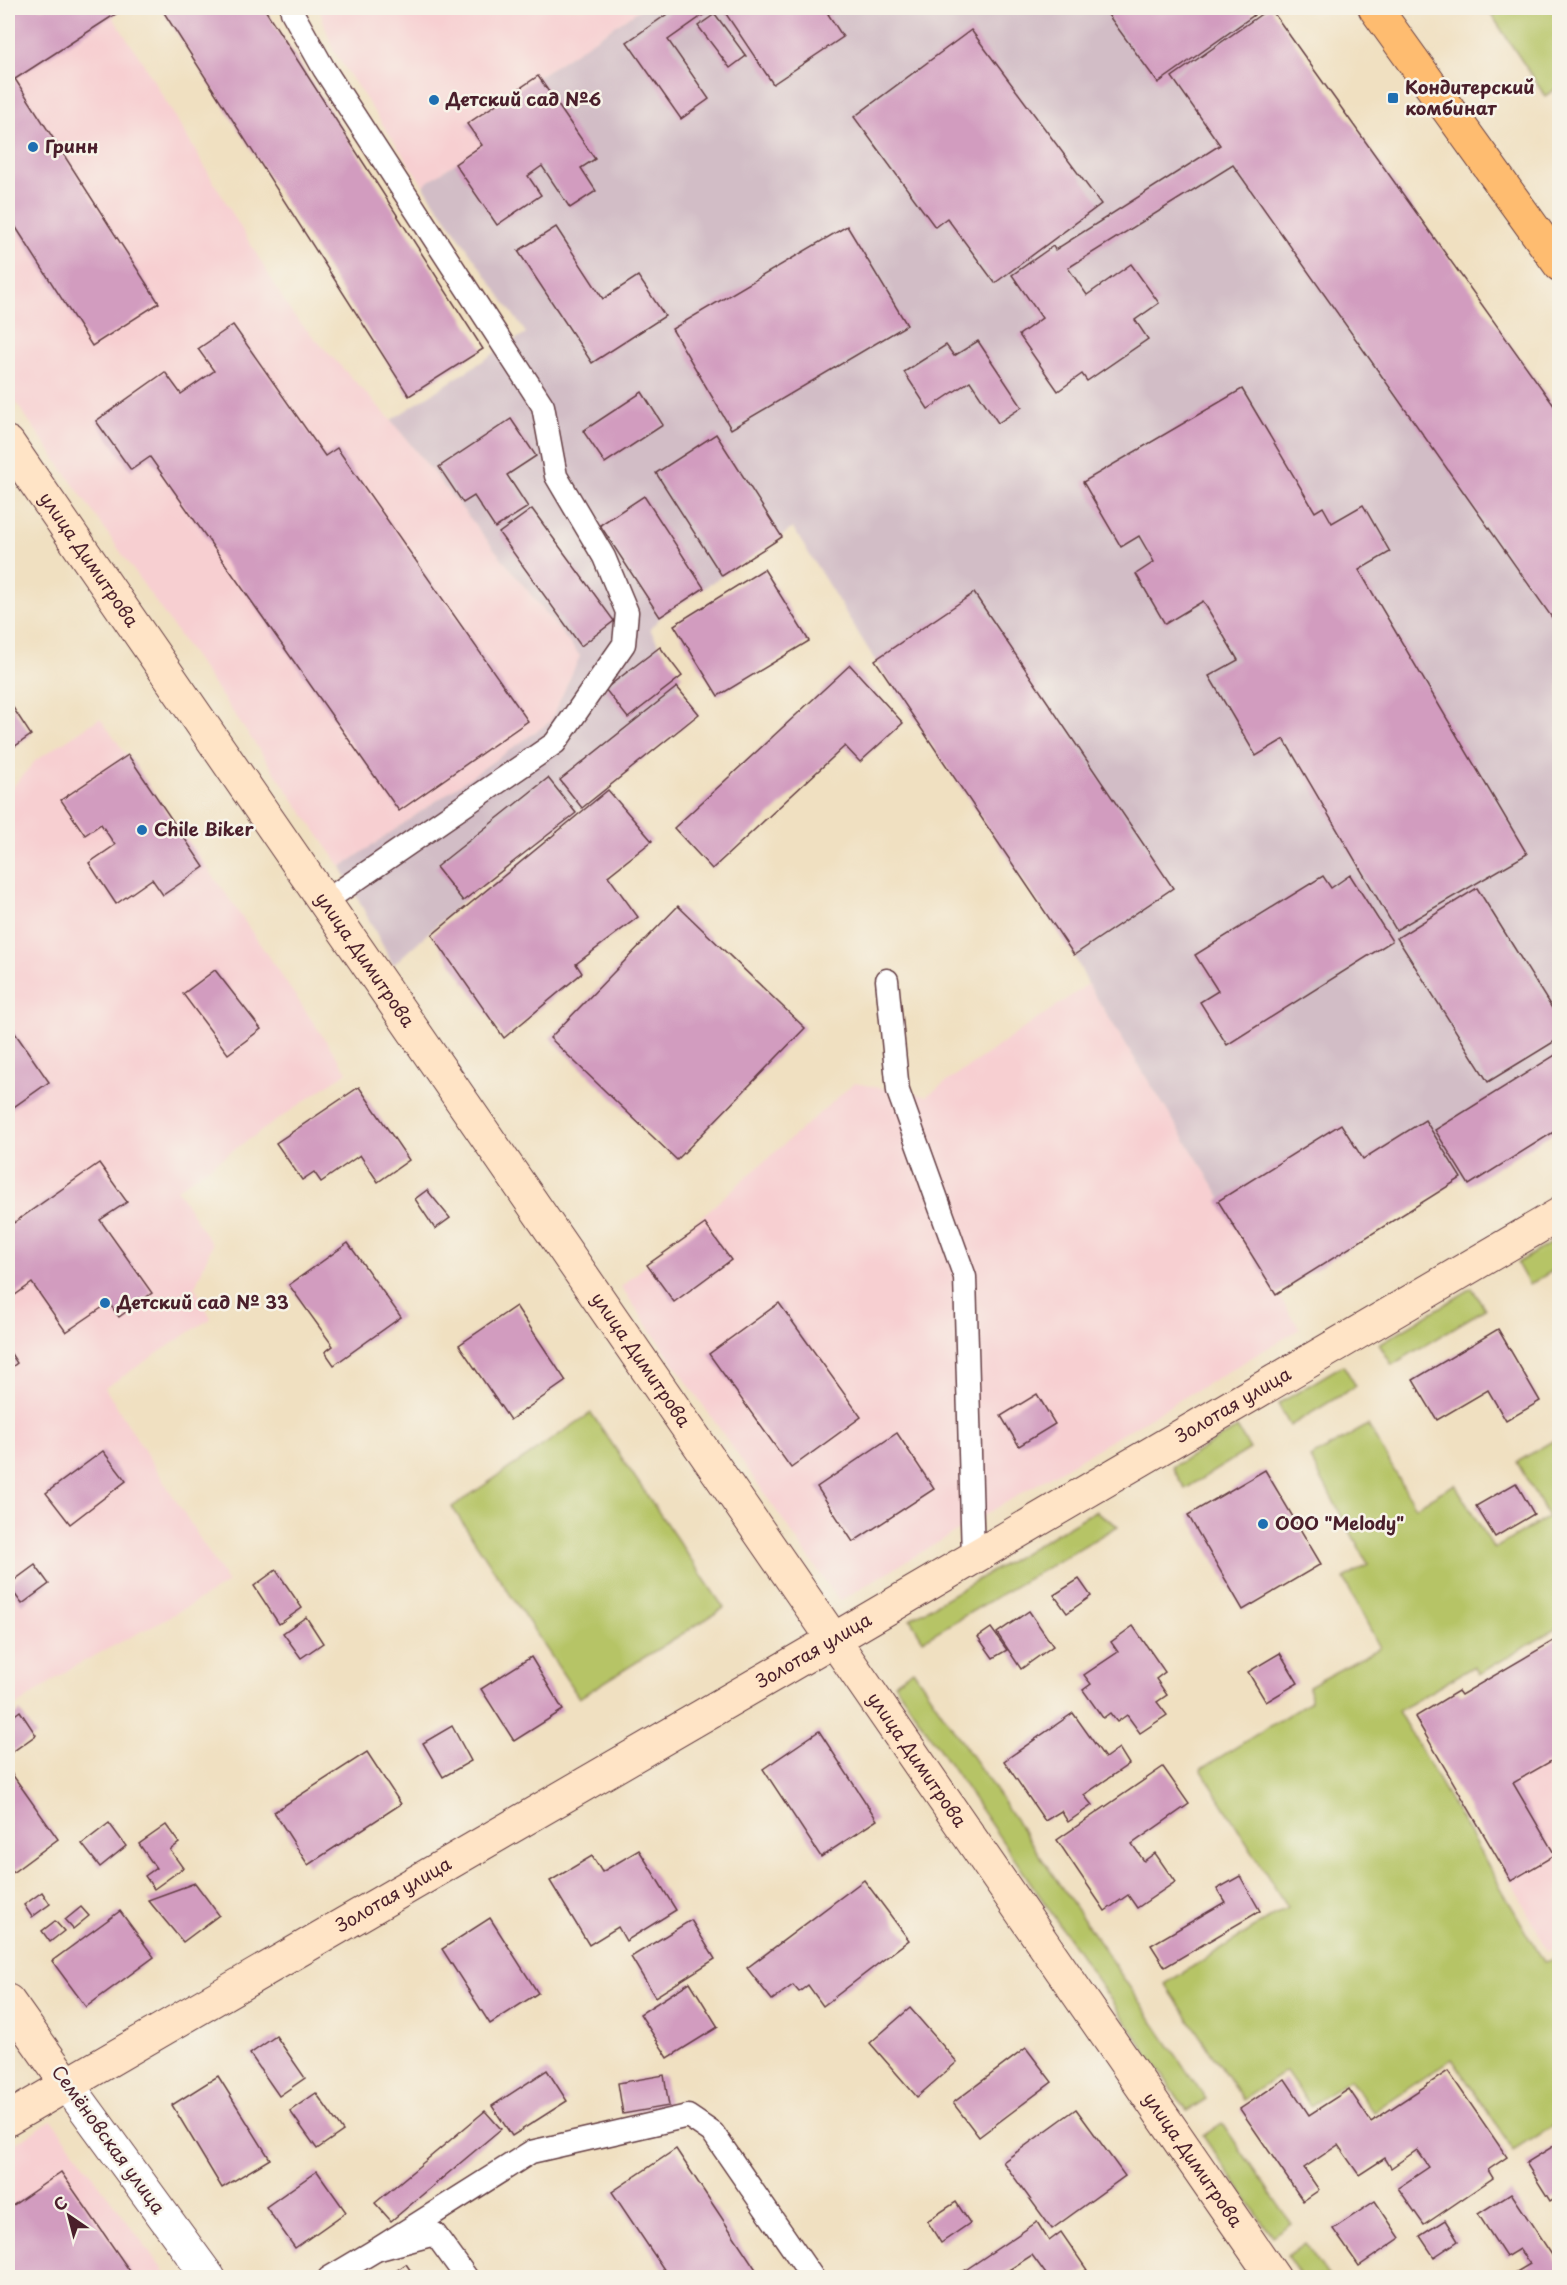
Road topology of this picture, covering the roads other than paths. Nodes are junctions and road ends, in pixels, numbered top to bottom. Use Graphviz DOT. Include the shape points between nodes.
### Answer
graph roads {
  1 [pos="293,8"];
  2 [pos="1376,8"];
  3 [pos="1560,266"];
  4 [pos="8,443"];
  5 [pos="324,902"];
  6 [pos="887,980"];
  7 [pos="1560,1214"];
  8 [pos="973,1557"];
  9 [pos="834,1640"];
  10 [pos="8,2001"];
  11 [pos="67,2084"];
  12 [pos="8,2119"];
  13 [pos="376,2250"];
  14 [pos="209,2277"];
  15 [pos="329,2277"];
  16 [pos="468,2277"];
  17 [pos="813,2277"];
  18 [pos="1274,2277"];
  1 -- 5 [label="lane" via="324,69 543,406 556,476 604,557 627,612 624,644 555,743"];
  2 -- 3 [label="main road"];
  4 -- 5 [label="main road, улица Димитрова"];
  5 -- 9 [label="main road, улица Димитрова"];
  6 -- 8 [label="lane" via="898,1090 965,1277"];
  7 -- 8 [label="main road, Золотая улица"];
  8 -- 9 [label="main road, Золотая улица"];
  9 -- 11 [label="main road, Золотая улица"];
  9 -- 18 [label="main road, улица Димитрова"];
  10 -- 11 [label="main road, Семёновская улица"];
  11 -- 12 [label="main road, Золотая улица"];
  11 -- 14 [label="street, Семёновская улица"];
  13 -- 15 [label="lane"];
  13 -- 16 [label="lane" via="435,2234"];
  13 -- 17 [label="lane" via="531,2152 688,2116 713,2133"];
}
